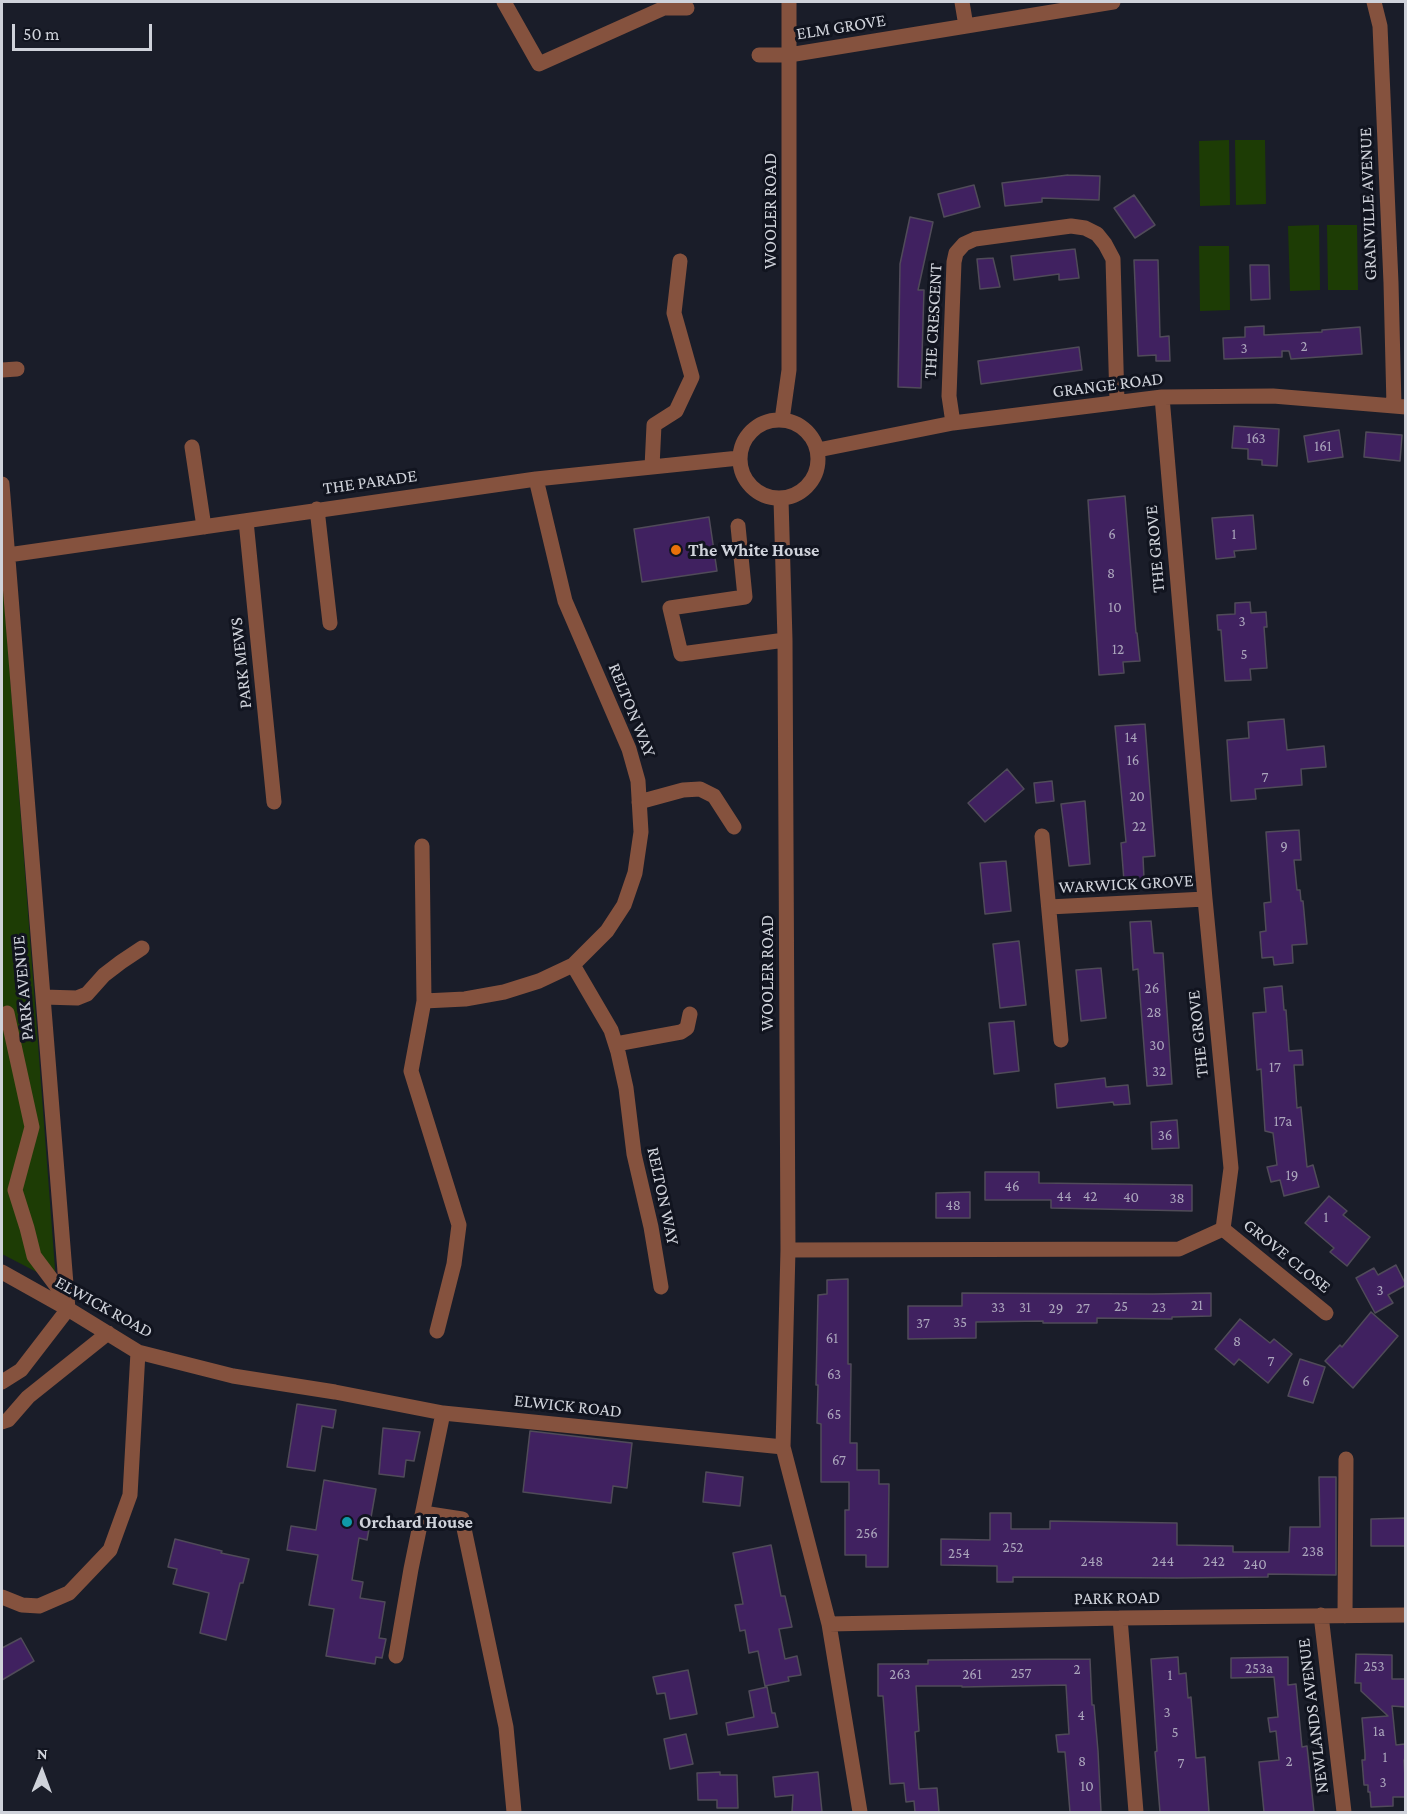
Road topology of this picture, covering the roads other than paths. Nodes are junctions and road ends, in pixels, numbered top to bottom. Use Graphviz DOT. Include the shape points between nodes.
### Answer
graph roads {
  1 [pos="504,2"];
  2 [pos="789,2"];
  3 [pos="962,2"];
  4 [pos="1113,2"];
  5 [pos="1374,2"];
  6 [pos="664,5"];
  7 [pos="687,8"];
  8 [pos="966,26"];
  9 [pos="759,54"];
  10 [pos="789,55"];
  11 [pos="680,261"];
  12 [pos="17,369"];
  13 [pos="2,370"];
  14 [pos="1162,397"];
  15 [pos="1117,402"];
  16 [pos="1400,407"];
  17 [pos="782,420"];
  18 [pos="953,423"];
  19 [pos="192,447"];
  20 [pos="818,450"];
  21 [pos="739,458"];
  22 [pos="652,467"];
  23 [pos="536,479"];
  24 [pos="2,484"];
  25 [pos="781,500"];
  26 [pos="317,509"];
  27 [pos="246,521"];
  28 [pos="738,526"];
  29 [pos="204,527"];
  30 [pos="8,555"];
  31 [pos="330,623"];
  32 [pos="786,640"];
  33 [pos="274,802"];
  34 [pos="639,802"];
  35 [pos="734,827"];
  36 [pos="1042,836"];
  37 [pos="422,846"];
  38 [pos="1205,899"];
  39 [pos="1049,907"];
  40 [pos="142,948"];
  41 [pos="573,965"];
  42 [pos="43,997"];
  43 [pos="424,1001"];
  44 [pos="7,1013"];
  45 [pos="690,1014"];
  46 [pos="1061,1040"];
  47 [pos="616,1044"];
  48 [pos="1223,1229"];
  49 [pos="788,1250"];
  50 [pos="2,1272"];
  51 [pos="661,1287"];
  52 [pos="68,1305"];
  53 [pos="1326,1312"];
  54 [pos="437,1331"];
  55 [pos="108,1333"];
  56 [pos="138,1352"];
  57 [pos="2,1382"];
  58 [pos="442,1413"];
  59 [pos="2,1422"];
  60 [pos="783,1447"];
  61 [pos="1346,1459"];
  62 [pos="423,1513"];
  63 [pos="2,1597"];
  64 [pos="1406,1615"];
  65 [pos="1321,1616"];
  66 [pos="1345,1616"];
  67 [pos="1120,1618"];
  68 [pos="829,1624"];
  69 [pos="396,1656"];
  70 [pos="514,1812"];
  71 [pos="860,1812"];
  72 [pos="1136,1812"];
  73 [pos="1344,1812"];
  1 -- 6 [label="street" via="539,64"];
  2 -- 10 [label="street, WOOLER ROAD"];
  3 -- 8 [label="street"];
  4 -- 8 [label="street, ELM GROVE"];
  5 -- 16 [label="street, GRANVILLE AVENUE" via="1381,37"];
  6 -- 7 [label="street"];
  8 -- 10 [label="street, ELM GROVE"];
  9 -- 10 [label="street, ELM GROVE"];
  10 -- 17 [label="street, WOOLER ROAD" via="789,370"];
  11 -- 22 [label="street" via="674,313 692,377 676,411 654,425"];
  12 -- 13 [label="street"];
  14 -- 15 [label="street, GRANGE ROAD"];
  14 -- 16 [label="street, GRANGE ROAD" via="1273,396"];
  14 -- 38 [label="street, THE GROVE"];
  15 -- 18 [label="street, GRANGE ROAD"];
  15 -- 18 [label="street, THE CRESCENT" via="1113,259 1097,234 1071,226 975,239 956,253 949,396"];
  17 -- 20 [label="street" via="799,425 810,434"];
  17 -- 21 [label="street" via="756,427 746,437"];
  18 -- 20 [label="street, GRANGE ROAD"];
  19 -- 29 [label="street"];
  20 -- 25 [label="street" via="818,468 809,485"];
  21 -- 22 [label="street, THE PARADE"];
  21 -- 25 [label="street" via="742,474 754,490"];
  22 -- 23 [label="street, THE PARADE"];
  23 -- 26 [label="street, THE PARADE"];
  23 -- 34 [label="street, RELTON WAY" via="565,601 630,749"];
  24 -- 30 [label="street, PARK AVENUE"];
  25 -- 32 [label="street, WOOLER ROAD"];
  26 -- 27 [label="street, THE PARADE"];
  26 -- 31 [label="street"];
  27 -- 29 [label="street, THE PARADE"];
  27 -- 33 [label="street, PARK MEWS"];
  28 -- 32 [label="street" via="745,597 670,608 681,654"];
  29 -- 30 [label="street, THE PARADE"];
  30 -- 42 [label="street, PARK AVENUE"];
  32 -- 49 [label="street, WOOLER ROAD"];
  34 -- 35 [label="street" via="700,789 714,796"];
  34 -- 41 [label="street, RELTON WAY" via="641,832 635,873 624,905 607,931"];
  36 -- 39 [label="street, WARWICK GROVE"];
  37 -- 43 [label="street"];
  38 -- 39 [label="street, WARWICK GROVE"];
  38 -- 48 [label="street, THE GROVE" via="1231,1168"];
  39 -- 46 [label="street, WARWICK GROVE"];
  40 -- 42 [label="street" via="112,968 87,994 77,998"];
  41 -- 43 [label="street" via="504,992"];
  41 -- 47 [label="street, RELTON WAY"];
  42 -- 52 [label="street, PARK AVENUE"];
  43 -- 54 [label="street" via="411,1071 459,1225 454,1264"];
  44 -- 52 [label="street" via="32,1127 15,1190 34,1256"];
  45 -- 47 [label="street" via="687,1028 681,1032"];
  47 -- 51 [label="street, RELTON WAY"];
  48 -- 49 [label="street" via="1179,1249"];
  48 -- 53 [label="street, GROVE CLOSE"];
  49 -- 60 [label="street, WOOLER ROAD"];
  50 -- 52 [label="street, ELWICK ROAD"];
  52 -- 55 [label="street, ELWICK ROAD"];
  52 -- 57 [label="street" via="21,1370"];
  55 -- 56 [label="street, ELWICK ROAD"];
  55 -- 59 [label="street"];
  56 -- 58 [label="street, ELWICK ROAD" via="233,1376"];
  56 -- 63 [label="street" via="130,1495 110,1550 69,1593 39,1606 22,1605"];
  58 -- 60 [label="street, ELWICK ROAD"];
  58 -- 62 [label="street"];
  60 -- 68 [label="street"];
  61 -- 66 [label="street"];
  62 -- 69 [label="street"];
  62 -- 70 [label="street" via="462,1519 506,1727"];
  64 -- 66 [label="street, PARK ROAD"];
  65 -- 66 [label="street, PARK ROAD"];
  65 -- 67 [label="street, PARK ROAD"];
  65 -- 73 [label="street, NEWLANDS AVENUE"];
  67 -- 68 [label="street, PARK ROAD"];
  67 -- 72 [label="street"];
  68 -- 71 [label="street"];
}
